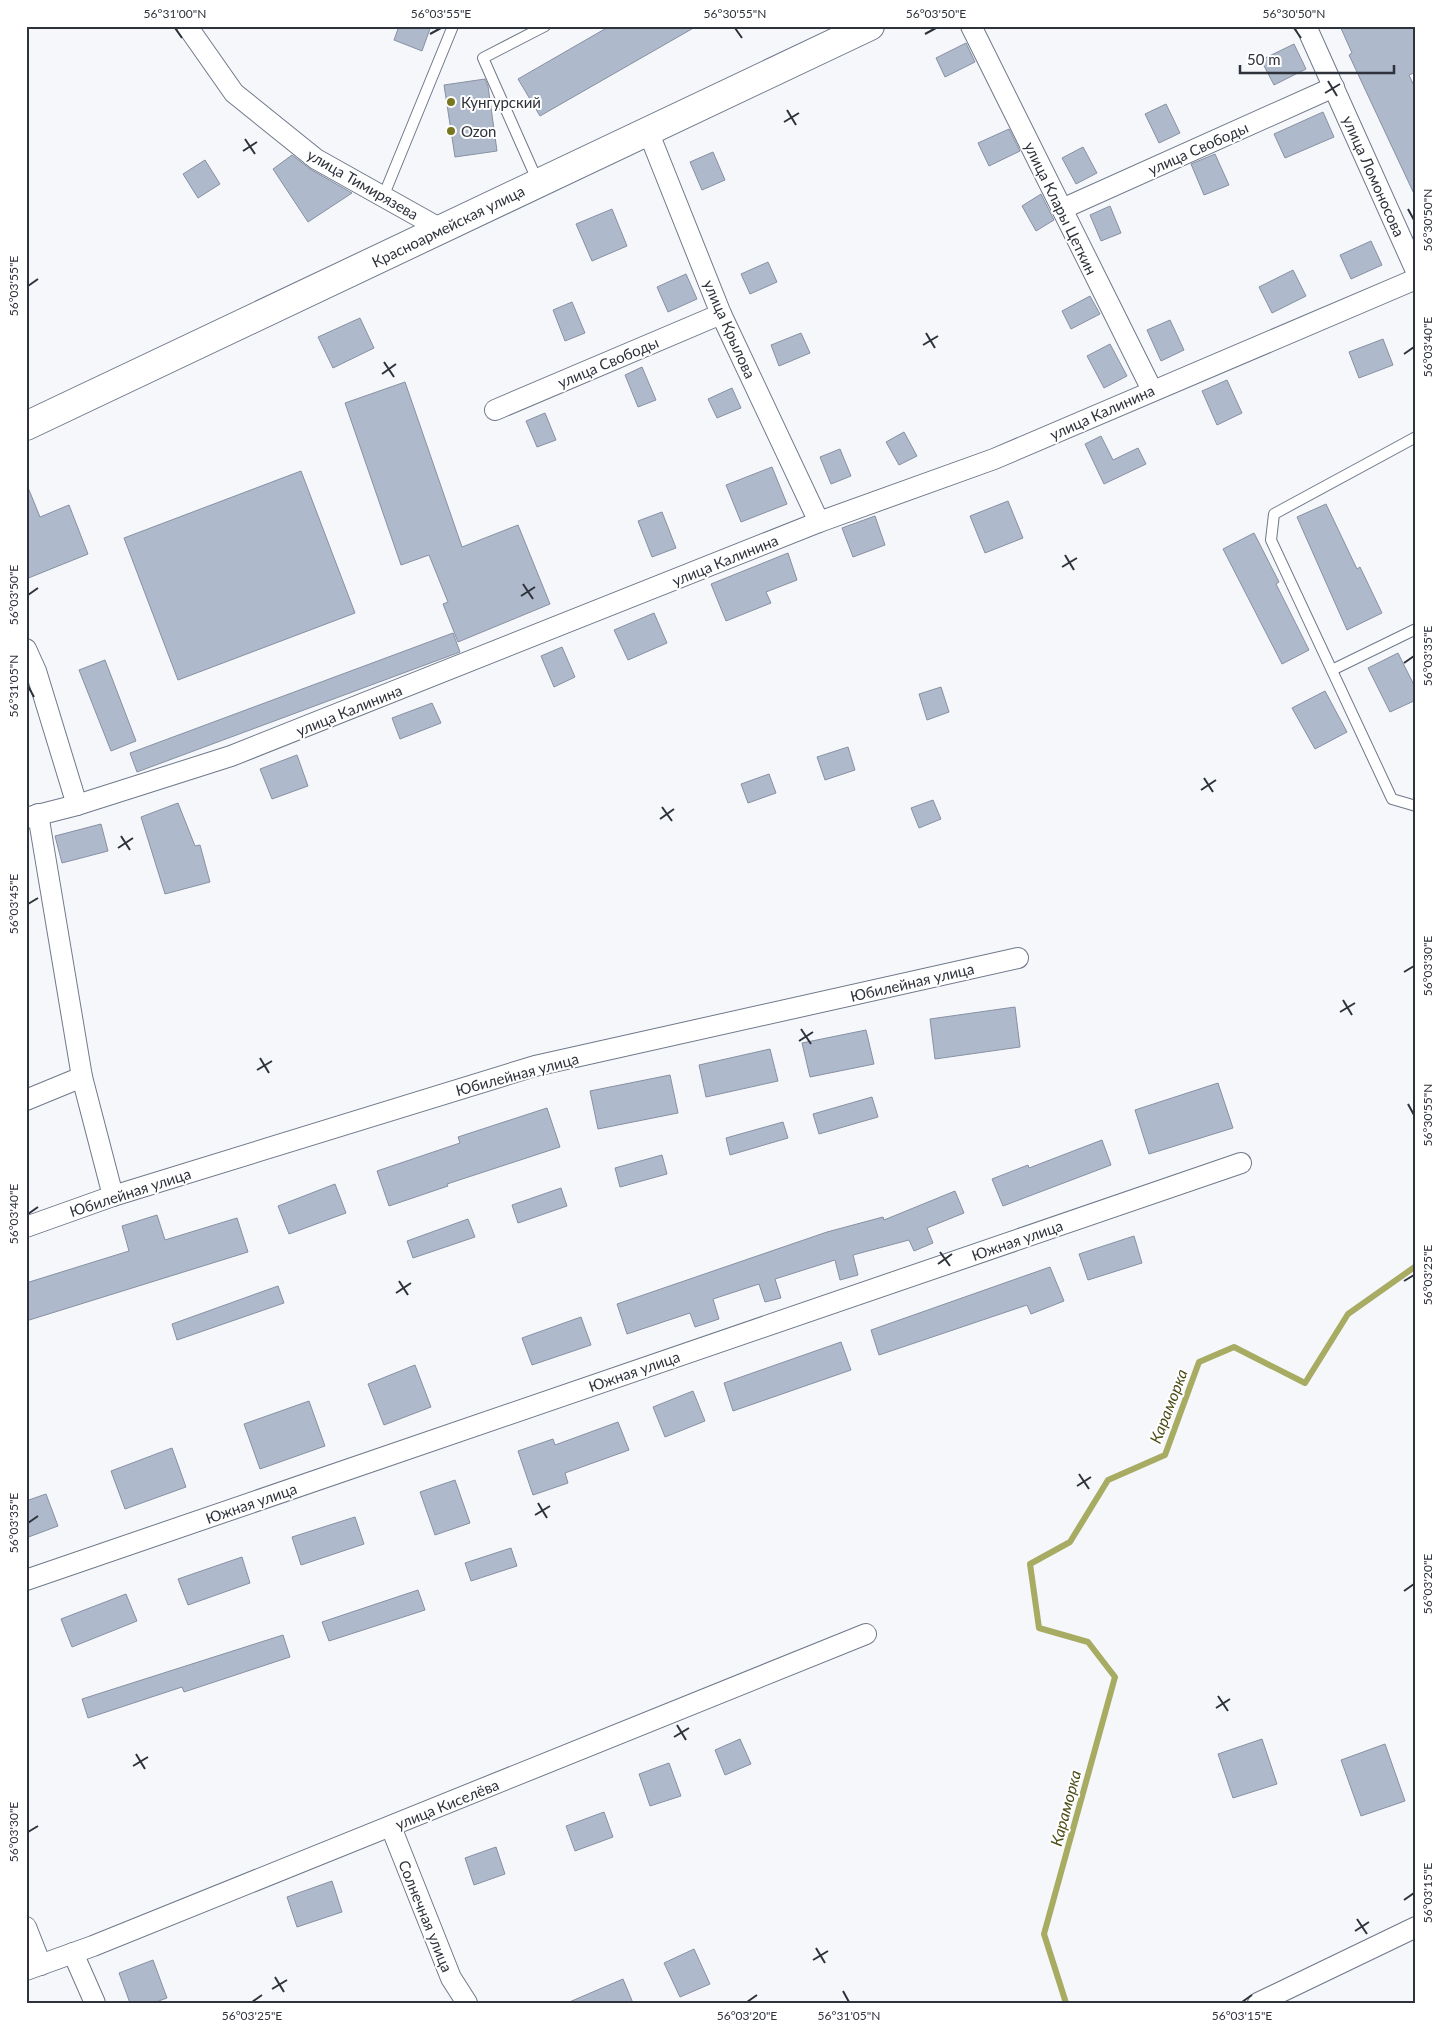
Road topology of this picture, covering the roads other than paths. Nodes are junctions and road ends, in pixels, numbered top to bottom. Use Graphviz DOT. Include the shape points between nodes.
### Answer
graph roads {
  1 [pos="187,26"];
  2 [pos="453,26"];
  3 [pos="545,26"];
  4 [pos="868,26"];
  5 [pos="971,26"];
  6 [pos="1306,26"];
  7 [pos="1334,88"];
  8 [pos="648,132"];
  9 [pos="538,182"];
  10 [pos="383,197"];
  11 [pos="1062,209"];
  12 [pos="441,229"];
  13 [pos="1416,271"];
  14 [pos="1416,279"];
  15 [pos="721,314"];
  16 [pos="1152,390"];
  17 [pos="495,410"];
  18 [pos="26,426"];
  19 [pos="1416,437"];
  20 [pos="819,522"];
  21 [pos="1416,629"];
  22 [pos="26,649"];
  23 [pos="1332,670"];
  24 [pos="77,806"];
  25 [pos="1416,806"];
  26 [pos="32,816"];
  27 [pos="1018,958"];
  28 [pos="82,1077"];
  29 [pos="26,1100"];
  30 [pos="1241,1163"];
  31 [pos="113,1196"];
  32 [pos="26,1226"];
  33 [pos="26,1580"];
  34 [pos="866,1634"];
  35 [pos="391,1827"];
  36 [pos="26,1927"];
  37 [pos="1416,1927"];
  38 [pos="73,1953"];
  39 [pos="33,1968"];
  40 [pos="95,2003"];
  41 [pos="467,2003"];
  42 [pos="1258,2003"];
  1 -- 10 [label="street, улица Тимирязева" via="234,93 316,159"];
  2 -- 10 [label="lane"];
  3 -- 9 [label="lane" via="483,58"];
  4 -- 8 [label="street, Красноармейская улица"];
  5 -- 11 [label="street, улица Клары Цеткин"];
  6 -- 7 [label="street, улица Ломоносова"];
  7 -- 11 [label="street, улица Свободы"];
  7 -- 13 [label="street, улица Ломоносова"];
  8 -- 9 [label="street, Красноармейская улица"];
  8 -- 15 [label="street, улица Крылова"];
  9 -- 12 [label="street, Красноармейская улица"];
  10 -- 12 [label="street, улица Тимирязева"];
  11 -- 16 [label="street, улица Клары Цеткин"];
  12 -- 18 [label="street, Красноармейская улица"];
  14 -- 16 [label="street, улица Калинина"];
  15 -- 17 [label="street, улица Свободы"];
  15 -- 20 [label="street, улица Крылова"];
  16 -- 20 [label="street, улица Калинина" via="994,459"];
  19 -- 23 [label="lane" via="1274,514 1271,540"];
  20 -- 24 [label="street, улица Калинина" via="231,756"];
  21 -- 23 [label="lane"];
  22 -- 24 [label="street" via="36,671"];
  23 -- 25 [label="lane" via="1392,799"];
  24 -- 26 [label="street, улица Калинина"];
  26 -- 28 [label="street"];
  27 -- 31 [label="street, Юбилейная улица" via="535,1066"];
  28 -- 29 [label="street"];
  28 -- 31 [label="street"];
  30 -- 33 [label="street, Южная улица"];
  31 -- 32 [label="street, Юбилейная улица"];
  34 -- 35 [label="street, улица Киселёва"];
  35 -- 38 [label="street, улица Киселёва"];
  35 -- 41 [label="street, Солнечная улица" via="451,1978"];
  36 -- 39 [label="street"];
  37 -- 42 [label="street"];
  38 -- 39 [label="street, улица Киселёва"];
  38 -- 40 [label="street"];
}
